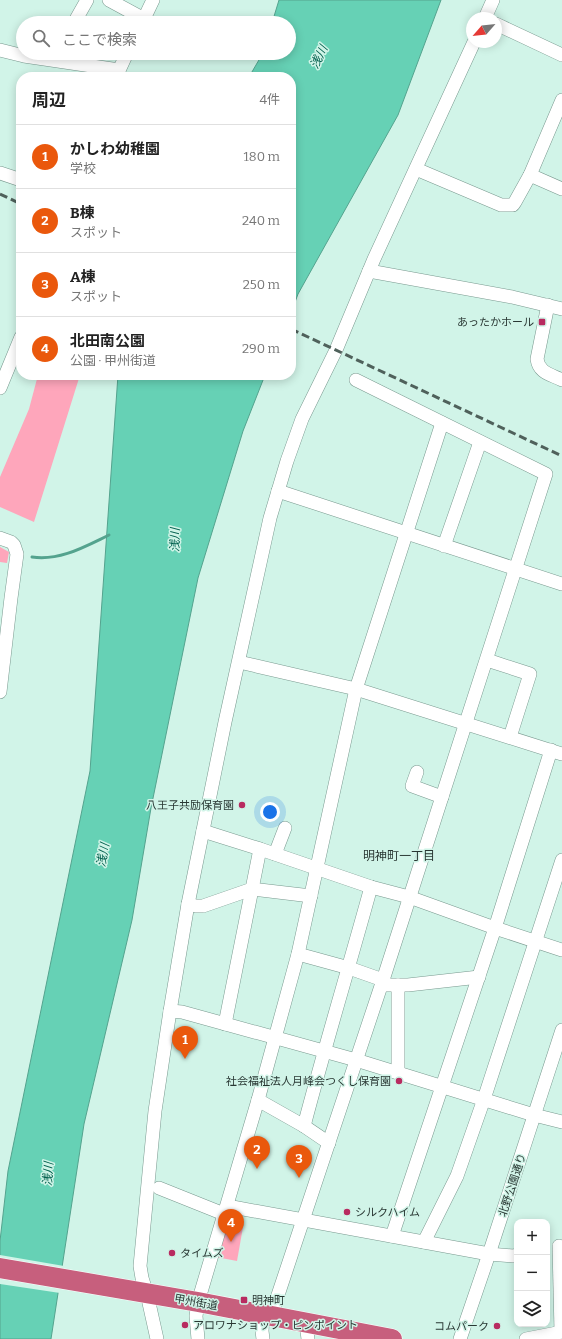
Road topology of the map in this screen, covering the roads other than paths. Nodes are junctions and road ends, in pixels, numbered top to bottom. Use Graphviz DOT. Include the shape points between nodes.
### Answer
graph roads {
  1 [pos="88,0"];
  2 [pos="109,0"];
  3 [pos="153,0"];
  4 [pos="493,0"];
  5 [pos="488,12"];
  6 [pos="78,16"];
  7 [pos="135,16"];
  8 [pos="145,16"];
  9 [pos="502,27"];
  10 [pos="471,48"];
  11 [pos="0,50"];
  12 [pos="16,54"];
  13 [pos="562,55"];
  14 [pos="45,60"];
  15 [pos="124,60"];
  16 [pos="108,72"];
  17 [pos="119,72"];
  18 [pos="562,100"];
  19 [pos="416,169"];
  20 [pos="0,172"];
  21 [pos="530,175"];
  22 [pos="16,178"];
  23 [pos="562,190"];
  24 [pos="369,271"];
  25 [pos="548,305"];
  26 [pos="562,308"];
  27 [pos="16,349"];
  28 [pos="356,380"];
  29 [pos="562,380"];
  30 [pos="0,388"];
  31 [pos="442,423"];
  32 [pos="480,442"];
  33 [pos="278,491"];
  34 [pos="406,532"];
  35 [pos="0,538"];
  36 [pos="444,546"];
  37 [pos="516,569"];
  38 [pos="562,584"];
  39 [pos="487,660"];
  40 [pos="239,662"];
  41 [pos="356,689"];
  42 [pos="0,692"];
  43 [pos="466,723"];
  44 [pos="510,737"];
  45 [pos="557,752"];
  46 [pos="417,772"];
  47 [pos="442,797"];
  48 [pos="285,828"];
  49 [pos="203,831"];
  50 [pos="260,849"];
  51 [pos="275,854"];
  52 [pos="562,860"];
  53 [pos="317,869"];
  54 [pos="371,887"];
  55 [pos="252,889"];
  56 [pos="311,896"];
  57 [pos="409,897"];
  58 [pos="188,904"];
  59 [pos="495,928"];
  60 [pos="536,941"];
  61 [pos="562,950"];
  62 [pos="298,954"];
  63 [pos="349,968"];
  64 [pos="479,977"];
  65 [pos="382,982"];
  66 [pos="398,985"];
  67 [pos="170,1011"];
  68 [pos="225,1024"];
  69 [pos="561,1033"];
  70 [pos="275,1038"];
  71 [pos="323,1051"];
  72 [pos="356,1060"];
  73 [pos="398,1073"];
  74 [pos="442,1086"];
  75 [pos="484,1099"];
  76 [pos="258,1100"];
  77 [pos="534,1114"];
  78 [pos="562,1122"];
  79 [pos="304,1126"];
  80 [pos="329,1143"];
  81 [pos="159,1188"];
  82 [pos="225,1210"];
  83 [pos="303,1220"];
  84 [pos="392,1236"];
  85 [pos="424,1242"];
  86 [pos="556,1246"];
  87 [pos="490,1254"];
  88 [pos="514,1256"];
  89 [pos="0,1268"];
  90 [pos="140,1292"];
  91 [pos="198,1302"];
  92 [pos="268,1315"];
  93 [pos="307,1331"];
  94 [pos="561,1332"];
  95 [pos="156,1339"];
  96 [pos="198,1339"];
  97 [pos="263,1339"];
  98 [pos="392,1339"];
  99 [pos="460,1339"];
  100 [pos="526,1339"];
  1 -- 6 [label="street"];
  2 -- 7 [label="street"];
  3 -- 8 [label="street"];
  4 -- 5 [label="street"];
  9 -- 13 [label="street"];
  10 -- 19 [label="street"];
  11 -- 12 [label="street"];
  14 -- 16 [label="street"];
  15 -- 17 [label="street"];
  18 -- 21 [label="street"];
  19 -- 21 [label="street" via="505,206 513,205"];
  19 -- 24 [label="street"];
  20 -- 22 [label="street"];
  21 -- 23 [label="street"];
  24 -- 25 [label="street"];
  24 -- 33 [label="street" via="339,344 302,419"];
  25 -- 26 [label="street"];
  25 -- 29 [label="street" via="537,358 538,366"];
  27 -- 30 [label="street"];
  28 -- 31 [label="street"];
  31 -- 32 [label="street"];
  31 -- 34 [label="street"];
  32 -- 36 [label="street"];
  32 -- 37 [label="street" via="546,474"];
  33 -- 34 [label="street"];
  33 -- 40 [label="street"];
  34 -- 36 [label="street"];
  34 -- 41 [label="street"];
  35 -- 42 [label="street" via="11,542 17,554"];
  36 -- 37 [label="street"];
  37 -- 38 [label="street"];
  37 -- 39 [label="street"];
  39 -- 43 [label="street"];
  39 -- 44 [label="street" via="530,674"];
  40 -- 41 [label="street"];
  40 -- 49 [label="street"];
  41 -- 43 [label="street"];
  41 -- 53 [label="street"];
  43 -- 44 [label="street"];
  43 -- 47 [label="street"];
  44 -- 45 [label="street"];
  45 -- 59 [label="street"];
  46 -- 47 [label="street" via="412,786"];
  47 -- 57 [label="street"];
  48 -- 51 [label="street"];
  49 -- 50 [label="street"];
  49 -- 58 [label="street"];
  50 -- 51 [label="street"];
  50 -- 55 [label="street"];
  51 -- 53 [label="street"];
  52 -- 60 [label="street"];
  53 -- 54 [label="street"];
  53 -- 56 [label="street"];
  54 -- 57 [label="street"];
  54 -- 63 [label="street"];
  55 -- 56 [label="street"];
  55 -- 58 [label="street" via="203,906"];
  55 -- 68 [label="street"];
  56 -- 62 [label="street"];
  57 -- 59 [label="street"];
  57 -- 65 [label="street"];
  58 -- 67 [label="street"];
  59 -- 60 [label="street"];
  59 -- 64 [label="street"];
  60 -- 61 [label="street"];
  60 -- 75 [label="street"];
  62 -- 63 [label="street"];
  62 -- 70 [label="street"];
  63 -- 65 [label="street"];
  63 -- 71 [label="street"];
  64 -- 66 [label="street"];
  64 -- 74 [label="street"];
  65 -- 66 [label="street"];
  65 -- 72 [label="street"];
  66 -- 73 [label="street"];
  67 -- 68 [label="street"];
  67 -- 90 [label="street" via="154,1119 140,1258"];
  68 -- 70 [label="street"];
  69 -- 77 [label="street, 北野公園通り"];
  70 -- 71 [label="street"];
  70 -- 76 [label="street"];
  71 -- 72 [label="street"];
  71 -- 79 [label="street"];
  72 -- 73 [label="street"];
  72 -- 80 [label="street"];
  73 -- 74 [label="street"];
  74 -- 75 [label="street"];
  74 -- 84 [label="street"];
  75 -- 77 [label="street"];
  75 -- 85 [label="street" via="457,1176"];
  76 -- 79 [label="street"];
  76 -- 82 [label="street"];
  77 -- 78 [label="street"];
  77 -- 87 [label="street, 北野公園通り"];
  79 -- 80 [label="street"];
  80 -- 83 [label="street"];
  81 -- 82 [label="street"];
  82 -- 83 [label="street"];
  82 -- 91 [label="street"];
  83 -- 84 [label="street"];
  83 -- 92 [label="street" via="275,1304"];
  84 -- 85 [label="street"];
  85 -- 87 [label="street"];
  86 -- 94 [label="street"];
  87 -- 88 [label="street"];
  87 -- 99 [label="street, 北野公園通り"];
  89 -- 90 [label="highway, 甲州街道"];
  90 -- 91 [label="highway, 甲州街道"];
  90 -- 95 [label="street"];
  91 -- 92 [label="highway, 甲州街道"];
  91 -- 96 [label="street"];
  92 -- 93 [label="highway, 甲州街道"];
  92 -- 97 [label="street" via="262,1331"];
  93 -- 98 [label="highway, 甲州街道"];
  94 -- 100 [label="street"];
}
